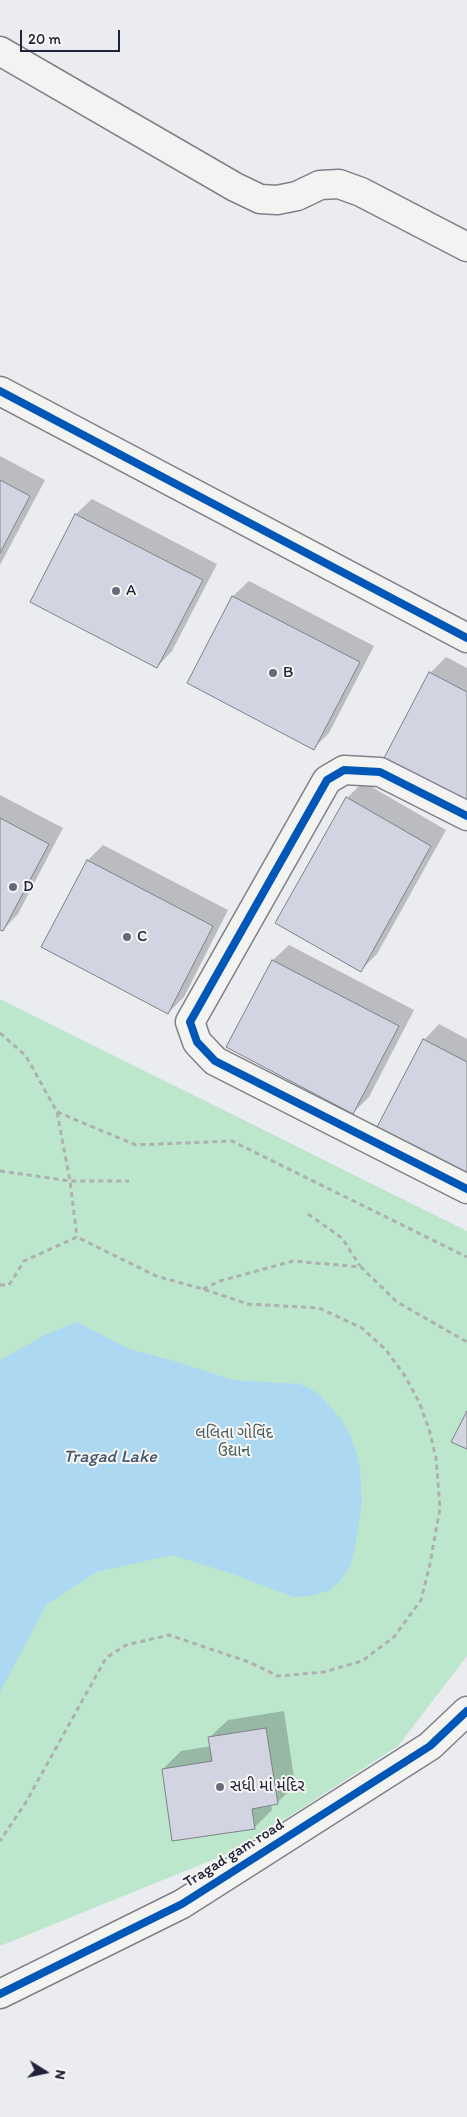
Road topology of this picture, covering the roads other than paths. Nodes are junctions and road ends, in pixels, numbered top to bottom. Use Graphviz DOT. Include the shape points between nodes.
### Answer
graph roads {
  1 [pos="0,51"];
  2 [pos="467,247"];
  3 [pos="0,391"];
  4 [pos="467,638"];
  5 [pos="467,816"];
  6 [pos="467,1189"];
  7 [pos="467,1711"];
  8 [pos="0,1994"];
  1 -- 2 [label="street" via="260,199 277,200 297,196 320,185 339,184 361,192"];
  3 -- 4 [label="street"];
  5 -- 6 [label="street" via="380,772 344,770 326,780 190,1022 197,1042 215,1061"];
  7 -- 8 [label="street, Tragad gam road" via="430,1746 182,1904"];
}
